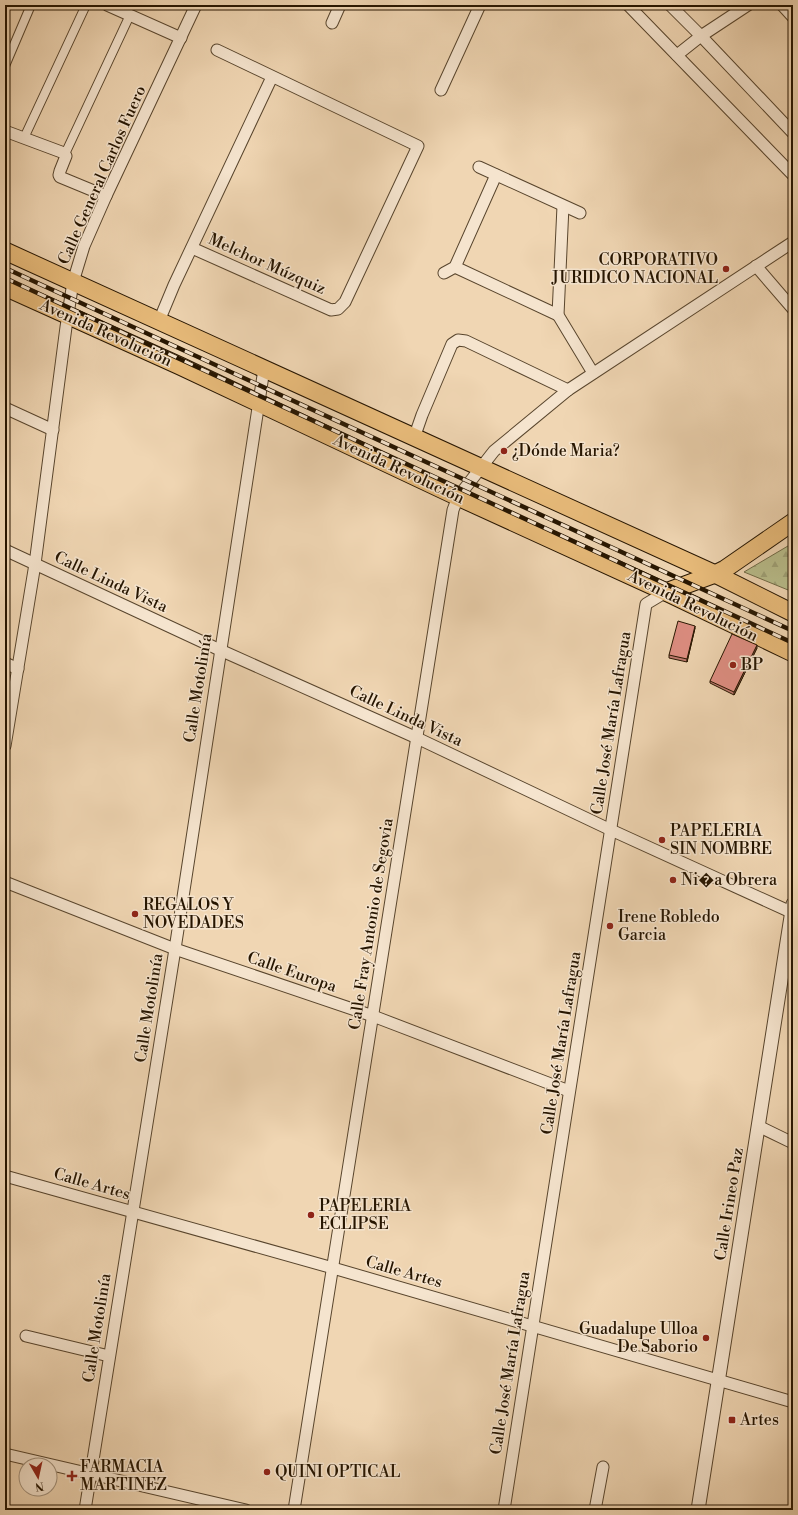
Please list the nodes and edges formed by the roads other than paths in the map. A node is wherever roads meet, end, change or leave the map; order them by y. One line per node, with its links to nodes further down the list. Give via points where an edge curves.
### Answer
1 (31, 5): 18 (street)
2 (86, 5): 23 (street)
3 (107, 5): 11 (street)
4 (196, 5): 15 (street, Calle General Carlos Fuero)
5 (340, 5): 13 (street)
6 (480, 5): 20 (street)
7 (628, 5): 17 (street)
8 (670, 5): 14 (street)
9 (748, 5): 14 (street)
10 (782, 5): 12 (street)
11 (130, 15): 15 (street); 24 (street)
12 (793, 17)
13 (332, 23)
14 (701, 36): 17 (street); 22 (street)
15 (181, 38): 28 (street, Calle General Carlos Fuero)
16 (217, 50): 19 (street)
17 (677, 55): 27 (street)
18 (5, 66)
19 (272, 77): 32 (street); 32 (street, Melchor Múzquiz, via 418,146 345,302 338,309 331,310)
20 (441, 90)
21 (5, 131): 23 (street)
22 (793, 133)
23 (24, 138): 24 (street)
24 (66, 154): 28 (street, via 60,177)
25 (479, 167): 26 (street)
26 (496, 175): 29 (street); 35 (street)
27 (793, 175)
28 (106, 196): 37 (street, Calle General Carlos Fuero, via 84,246)
29 (563, 206): 30 (street); 40 (street)
30 (580, 213)
31 (793, 242): 34 (street, Calle Fray Antonio de Segovia)
32 (192, 248): 42 (street, Melchor Múzquiz)
33 (5, 251): 37 (main road, Avenida Revolución)
34 (756, 266): 39 (street); 44 (street, Calle Fray Antonio de Segovia)
35 (455, 267): 36 (street); 40 (street)
36 (444, 273)
37 (73, 282): 41 (street, Calle General Carlos Fuero); 42 (main road, Avenida Revolución)
38 (5, 287): 41 (main road, Avenida Revolución)
39 (793, 309)
40 (558, 315): 44 (street)
41 (67, 316): 46 (main road, Avenida Revolución); 48 (street, Calle General Carlos Fuero)
42 (159, 321): 43 (main road, Avenida Revolución)
43 (264, 369): 46 (street, Calle Motolinía); 49 (main road, Avenida Revolución)
44 (593, 373): 45 (street, Calle Fray Antonio de Segovia)
45 (568, 390): 49 (street, via 466,341 458,340 452,344); 50 (street, Calle Fray Antonio de Segovia, via 494,451)
46 (258, 403): 51 (main road, Avenida Revolución); 58 (street, Calle Motolinía)
47 (5, 408): 48 (street)
48 (53, 430): 54 (street, Calle General Carlos Fuero)
49 (414, 438): 50 (main road, Avenida Revolución)
50 (481, 468): 51 (street, Calle Fray Antonio de Segovia); 55 (main road, Avenida Revolución)
51 (458, 497): 56 (main road, Avenida Revolución); 62 (street, Calle Fray Antonio de Segovia, via 453,510)
52 (793, 522): 55 (main road)
53 (5, 550): 54 (street, Calle Linda Vista)
54 (35, 564): 58 (street, Calle Linda Vista); 61 (street, Calle General Carlos Fuero)
55 (715, 574): 56 (main road); 57 (main road, Avenida Revolución)
56 (666, 592): 59 (main road, Avenida Revolución); 64 (street, Calle José María Lafragua, via 646,604)
57 (793, 613)
58 (220, 650): 62 (street, Calle Linda Vista); 67 (street, Calle Motolinía)
59 (793, 653)
60 (5, 663): 61 (street)
61 (18, 668): 63 (street, Calle General Carlos Fuero)
62 (417, 738): 64 (street, Calle Linda Vista); 68 (street, Calle Fray Antonio de Segovia)
63 (5, 746)
64 (611, 830): 66 (street, Calle Linda Vista); 69 (street, Calle José María Lafragua)
65 (5, 882): 67 (street, Calle Europa)
66 (793, 910): 70 (street, Calle Irineo Paz)
67 (175, 949): 68 (street, Calle Europa); 73 (street, Calle Motolinía)
68 (373, 1016): 69 (street, Calle Europa); 74 (street, Calle Fray Antonio de Segovia)
69 (569, 1090): 75 (street, Calle José María Lafragua)
70 (758, 1126): 71 (street); 78 (street, Calle Irineo Paz)
71 (793, 1143)
72 (5, 1176): 73 (street, Calle Artes)
73 (132, 1212): 74 (street, Calle Artes); 77 (street, Calle Motolinía)
74 (333, 1268): 75 (street, Calle Artes); 85 (street, Calle Fray Antonio de Segovia)
75 (532, 1326): 78 (street, Calle Artes); 86 (street, Calle José María Lafragua)
76 (26, 1336): 77 (street)
77 (109, 1356): 82 (street, Calle Motolinía)
78 (719, 1379): 79 (street, Calle Artes); 88 (street, Calle Irineo Paz)
79 (793, 1402)
80 (5, 1454): 82 (street)
81 (603, 1466): 87 (street)
82 (90, 1474): 83 (street, Calle Motolinía); 84 (street)
83 (85, 1510)
84 (246, 1510)
85 (294, 1510)
86 (504, 1510)
87 (595, 1510)
88 (698, 1510)

